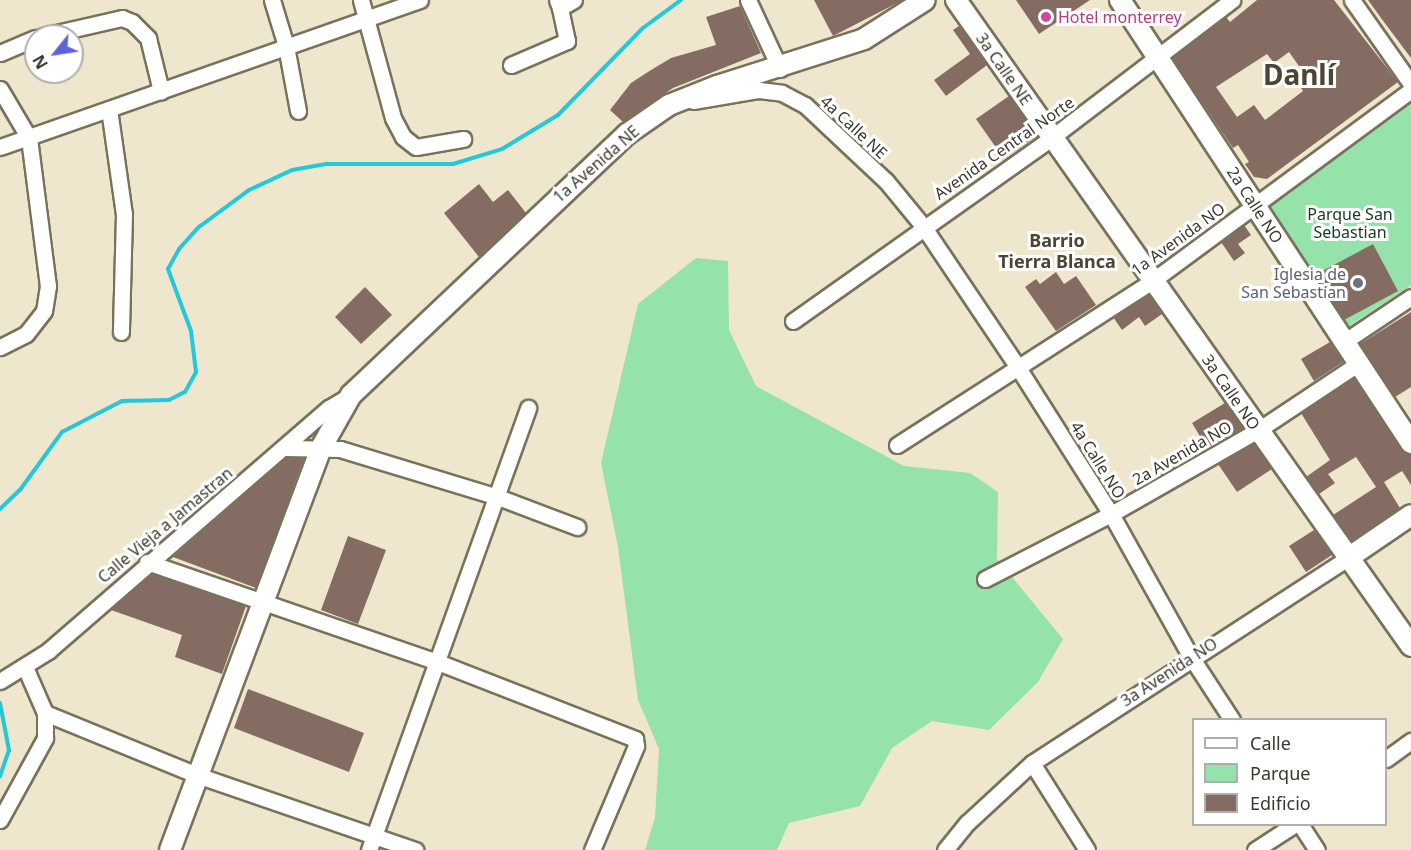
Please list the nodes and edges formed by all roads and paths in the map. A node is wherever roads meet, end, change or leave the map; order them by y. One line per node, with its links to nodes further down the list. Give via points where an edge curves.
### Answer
1 (272, 0): 15 (street)
2 (361, 0): 12 (street)
3 (420, 0): 12 (street)
4 (574, 0): 11 (street)
5 (748, 0): 19 (street)
6 (925, 0): 19 (main road, 1a Avenida NE, via 864,39)
7 (956, 0): 28 (main road, 3a Calle NE)
8 (1120, 0): 17 (main road, 2a Calle NO)
9 (1233, 0): 17 (street, Avenida Central Norte)
10 (1352, 0): 20 (street)
11 (558, 4): 18 (street, via 567,42)
12 (367, 19): 15 (street); 29 (street, via 393,118 403,137 416,147)
13 (84, 27): 23 (street, via 122,18 132,22 148,38)
14 (24, 43): 16 (street)
15 (286, 46): 23 (street); 26 (street)
16 (0, 53)
17 (1158, 57): 28 (street, Avenida Central Norte); 31 (main road, 2a Calle NO)
18 (511, 64)
19 (780, 69): 24 (main road, 1a Avenida NE, via 717,86)
20 (1411, 84)
21 (0, 89): 27 (street)
22 (1411, 90): 31 (street, 1a Avenida NO)
23 (161, 91): 25 (street)
24 (669, 105): 32 (street, 4a Calle NE, via 759,90 782,93 805,105 886,181); 41 (main road, 1a Avenida NE, via 627,134)
25 (109, 110): 27 (street); 36 (street, via 124,214)
26 (298, 111)
27 (29, 138): 30 (street); 38 (street, via 48,286 44,311 26,334)
28 (1051, 138): 32 (street, Avenida Central Norte); 33 (main road, 3a Calle NO)
29 (463, 139)
30 (0, 147)
31 (1256, 205): 33 (street, 1a Avenida NO); 37 (main road, 2a Calle NO)
32 (924, 226): 35 (street, Avenida Central Norte); 40 (street, 4a Calle NO)
33 (1152, 281): 40 (street, 1a Avenida NO); 43 (main road, 3a Calle NO)
34 (1411, 297): 37 (street)
35 (793, 321)
36 (121, 332)
37 (1345, 341): 39 (main road, 2a Calle NO)
38 (0, 347)
39 (1359, 363): 43 (street, 2a Avenida NO); 44 (main road, 2a Calle NO)
40 (1017, 366): 45 (street, 1a Avenida NO); 49 (street, 4a Calle NO)
41 (351, 395): 46 (street, Calle Vieja a Jamastran, via 329,408); 47 (main road, 1a Avenida NE)
42 (528, 408): 48 (street)
43 (1258, 430): 49 (street, 2a Avenida NO); 52 (main road, 3a Calle NO)
44 (1411, 443)
45 (897, 445)
46 (285, 448): 47 (street); 53 (street, Calle Vieja a Jamastran)
47 (321, 448): 48 (street, via 340,449); 55 (main road, 1a Avenida NE)
48 (495, 496): 51 (street); 58 (street)
49 (1111, 514): 54 (street, 2a Avenida NO); 57 (street, 4a Calle NO)
50 (1411, 514): 52 (main road, 3a Avenida NO)
51 (577, 527)
52 (1348, 558): 56 (main road, 3a Calle NO); 57 (street, 3a Avenida NO)
53 (147, 562): 55 (street); 59 (street, Calle Vieja a Jamastran)
54 (985, 579)
55 (261, 604): 58 (street); 66 (main road, 1a Avenida NE)
56 (1411, 646)
57 (1191, 657): 62 (street, 4a Calle NO); 65 (street, 3a Avenida NO)
58 (435, 661): 70 (street); 74 (street, via 634,739 636,746)
59 (25, 667): 60 (street, Calle Vieja a Jamastran); 61 (street)
60 (0, 681)
61 (45, 713): 66 (street); 67 (street, via 45,738)
62 (1231, 718)
63 (1411, 741): 64 (street)
64 (1387, 758)
65 (1032, 763): 75 (street, 3a Avenida NO, via 967,823); 76 (street)
66 (197, 775): 70 (street); 71 (main road, 1a Avenida NE)
67 (0, 820)
68 (1293, 826): 77 (street)
69 (1301, 826): 78 (street)
70 (374, 834): 72 (street); 73 (street)
71 (170, 850)
72 (369, 850)
73 (415, 850)
74 (592, 850)
75 (945, 850)
76 (1087, 850)
77 (1255, 850)
78 (1317, 850)

